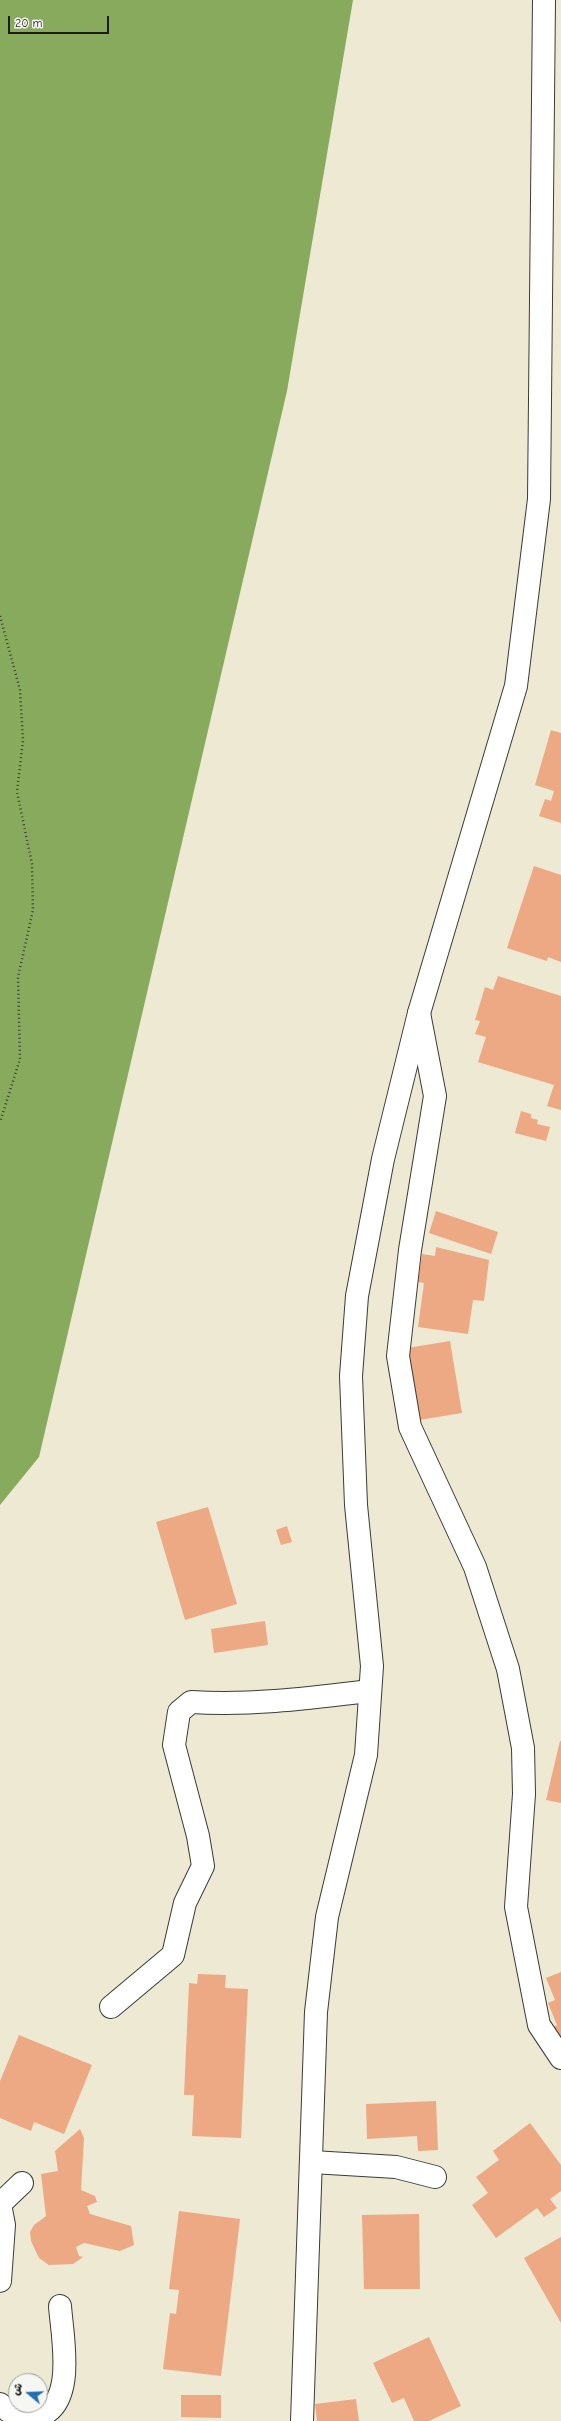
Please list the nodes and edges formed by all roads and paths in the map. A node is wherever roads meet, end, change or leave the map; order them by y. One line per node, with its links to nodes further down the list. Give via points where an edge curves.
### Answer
1 (544, 0): 3 (main road, via 539,499 516,686)
2 (0, 616): 4 (path, via 20,690 23,740 17,792 32,864 33,910 18,977 20,1059)
3 (419, 1013): 5 (main road, via 369,1225 356,1311 351,1376 355,1490 372,1666); 7 (main road, via 435,1096 410,1250 398,1356 410,1428 475,1567 508,1669 523,1748 524,1794 516,1907 539,2025)
4 (0, 1122)
5 (370, 1692): 6 (main road, via 282,1701 224,1704 192,1702 179,1712 174,1745 198,1836 203,1866 185,1903 174,1955); 8 (main road, via 366,1755 327,1917 316,2012)
6 (111, 2007)
7 (561, 2058)
8 (312, 2162): 9 (main road, via 396,2167); 15 (main road)
9 (435, 2177)
10 (22, 2183): 11 (main road)
11 (0, 2204): 12 (main road, via 4,2225)
12 (0, 2281)
13 (60, 2306): 14 (main road, via 65,2371 61,2392 52,2408 40,2416 30,2418 14,2416)
14 (0, 2404)
15 (302, 2421)

